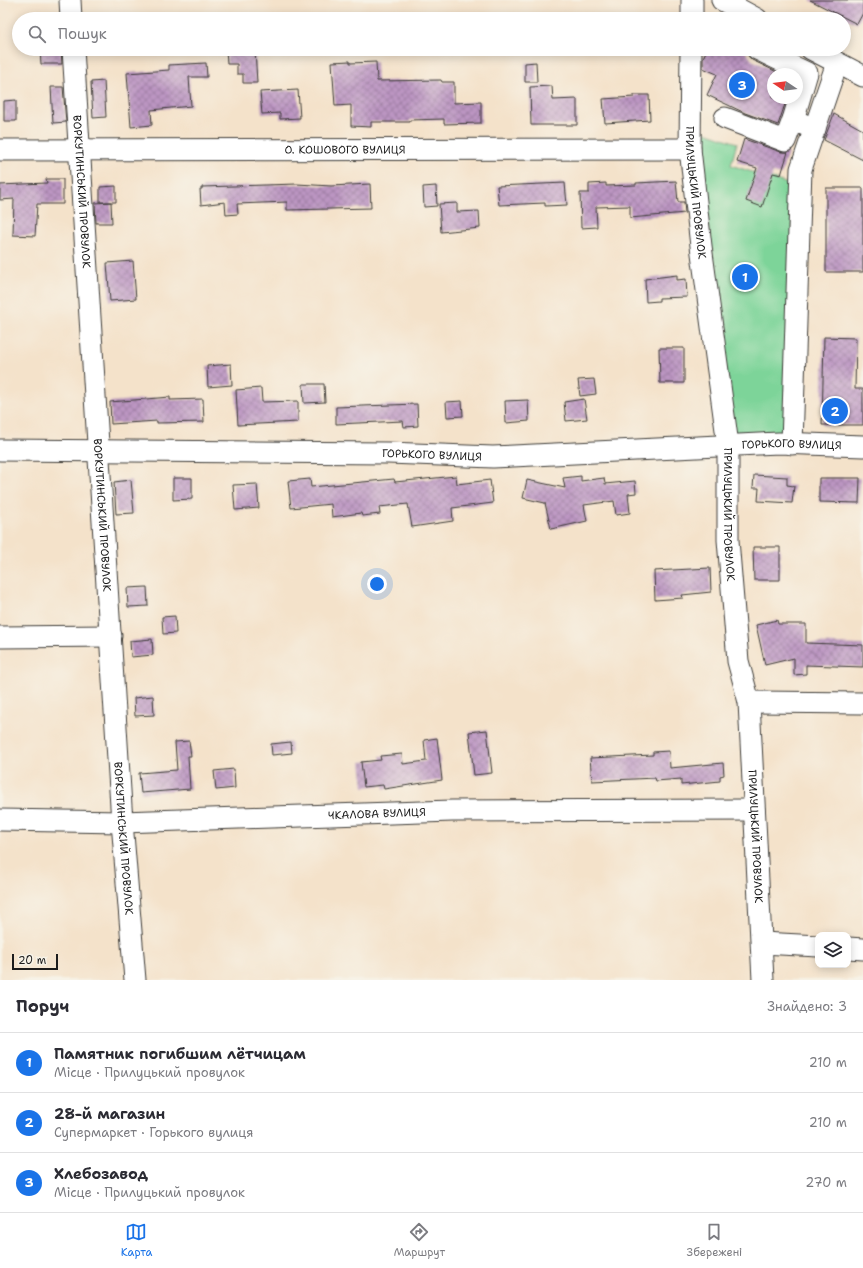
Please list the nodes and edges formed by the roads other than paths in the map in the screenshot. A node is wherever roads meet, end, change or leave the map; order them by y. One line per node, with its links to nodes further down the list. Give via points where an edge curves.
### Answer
1 (70, 0): 4 (street)
2 (692, 0): 5 (street)
3 (722, 0): 6 (street)
4 (71, 12)
5 (692, 12)
6 (744, 12)
7 (73, 56): 18 (street, ВОРКУТИНСЬКИЙ ПРОВУЛОК)
8 (691, 56): 16 (street, ПРИЛУЦЬКИЙ ПРОВУЛОК)
9 (771, 56): 14 (street, via 806,73)
10 (824, 56): 11 (street)
11 (837, 63): 12 (street); 15 (street)
12 (863, 76)
13 (725, 118): 14 (street, via 784,141)
14 (793, 120): 15 (street)
15 (815, 129): 19 (street, via 801,169)
16 (690, 149): 18 (street, О. КОШОВОГО ВУЛИЦЯ); 20 (street, ПРИЛУЦЬКИЙ ПРОВУЛОК)
17 (0, 150): 18 (street, О. КОШОВОГО ВУЛИЦЯ)
18 (78, 151): 23 (street, ВОРКУТИНСЬКИЙ ПРОВУЛОК)
19 (792, 444): 20 (street, ГОРЬКОГО ВУЛИЦЯ); 21 (street, ГОРЬКОГО ВУЛИЦЯ)
20 (728, 445): 23 (street, ГОРЬКОГО ВУЛИЦЯ, via 494,457 388,453); 26 (street, ПРИЛУЦЬКИЙ ПРОВУЛОК, via 728,540 738,661)
21 (863, 446)
22 (0, 450): 23 (street, ГОРЬКОГО ВУЛИЦЯ)
23 (100, 452): 24 (street, ВОРКУТИНСЬКИЙ ПРОВУЛОК)
24 (111, 636): 25 (street); 30 (street, ВОРКУТИНСЬКИЙ ПРОВУЛОК)
25 (0, 637)
26 (749, 702): 27 (street); 28 (street, ПРИЛУЦЬКИЙ ПРОВУЛОК)
27 (863, 703)
28 (754, 810): 30 (street, ЧКАЛОВА ВУЛИЦЯ, via 452,811); 31 (street, ПРИЛУЦЬКИЙ ПРОВУЛОК)
29 (0, 820): 30 (street, ЧКАЛОВА ВУЛИЦЯ)
30 (122, 822): 35 (street, ВОРКУТИНСЬКИЙ ПРОВУЛОК)
31 (762, 943): 32 (street); 36 (street, ПРИЛУЦЬКИЙ ПРОВУЛОК)
32 (815, 946)
33 (851, 948): 34 (street)
34 (863, 949)
35 (135, 980)
36 (763, 980)

